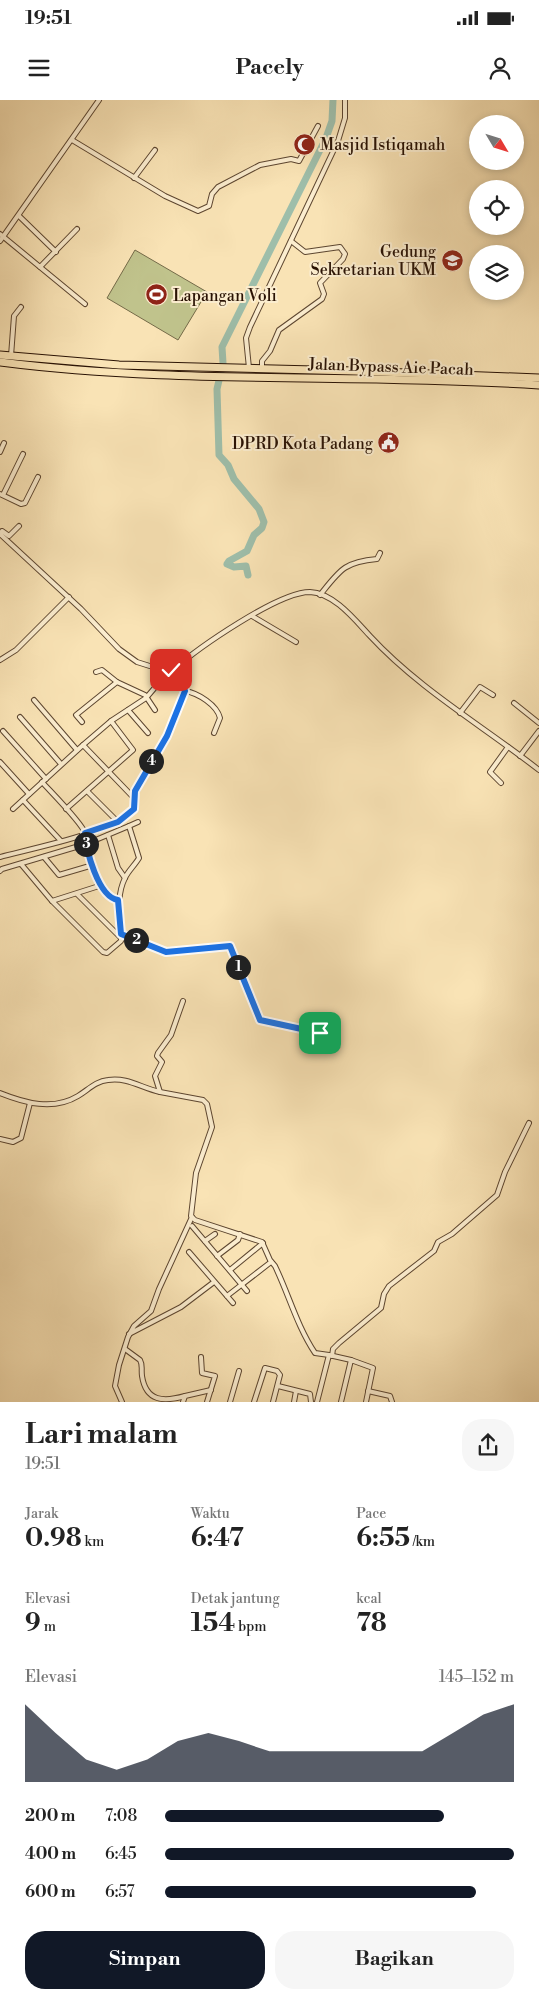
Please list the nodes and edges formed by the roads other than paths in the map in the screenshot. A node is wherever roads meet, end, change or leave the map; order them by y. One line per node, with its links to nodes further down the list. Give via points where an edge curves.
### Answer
1 (99, 100): 4 (street)
2 (345, 100): 11 (street, via 342,131)
3 (318, 126): 6 (street, via 299,161 291,159 260,165 221,185 204,210 192,209)
4 (72, 140): 6 (street); 7 (street)
5 (155, 150): 6 (street)
6 (134, 178)
7 (19, 216): 9 (street); 12 (street)
8 (77, 229): 12 (street)
9 (2, 235): 10 (street); 13 (street)
10 (0, 241)
11 (291, 241): 19 (street, via 306,252 340,246 344,256 320,283 324,294 322,300 277,332 270,351 262,360); 20 (street, via 246,338)
12 (56, 252): 13 (street)
13 (40, 267): 14 (street)
14 (85, 304)
15 (21, 308): 17 (street, via 14,316)
16 (0, 355): 17 (highway)
17 (11, 356): 20 (highway)
18 (0, 362): 20 (highway, via 204,376)
19 (262, 369): 20 (highway); 21 (highway)
20 (246, 371): 22 (highway, Jalan Bypass Aie Pacah)
21 (539, 378)
22 (539, 385)
23 (4, 443): 24 (street)
24 (0, 452)
25 (24, 454): 27 (street)
26 (38, 477): 27 (street, via 25,504)
27 (1, 495)
28 (19, 526): 29 (street, via 9,536 2,531)
29 (0, 534): 32 (street)
30 (380, 553): 31 (street, via 377,559 350,563)
31 (320, 595): 33 (street, via 312,592 288,598); 49 (street, via 336,603 399,665)
32 (69, 597): 36 (street, via 16,650); 38 (street, via 131,659)
33 (252, 616): 34 (street); 37 (street)
34 (296, 642)
35 (177, 656): 37 (street)
36 (0, 660)
37 (183, 661): 38 (street)
38 (171, 670): 41 (street); 43 (street)
39 (96, 672): 40 (street, via 102,670)
40 (117, 682): 43 (street); 50 (street)
41 (185, 691): 58 (street, via 202,698 218,712 220,718); 71 (street, via 173,724)
42 (493, 695): 49 (street, via 480,686)
43 (146, 698): 47 (street); 48 (street)
44 (34, 700): 61 (street)
45 (514, 703): 54 (street)
46 (72, 710): 50 (street)
47 (128, 710): 53 (street); 57 (street)
48 (155, 710)
49 (460, 713): 60 (street)
50 (76, 715): 52 (street)
51 (20, 717): 64 (street)
52 (82, 722)
53 (110, 722): 59 (street); 66 (street, via 133,750)
54 (539, 724)
55 (2, 730): 67 (street)
56 (539, 731): 62 (street)
57 (148, 732)
58 (214, 733)
59 (83, 745): 61 (street); 66 (street)
60 (508, 747): 62 (street); 68 (street, via 490,772)
61 (77, 750): 64 (street)
62 (520, 756): 65 (street)
63 (0, 762): 70 (street)
64 (61, 764): 67 (street)
65 (539, 770)
66 (108, 771): 69 (street); 71 (street)
67 (44, 781): 70 (street); 74 (street)
68 (501, 783)
69 (87, 791): 74 (street); 75 (street)
70 (29, 794): 72 (street)
71 (134, 798): 75 (street, via 134,809)
72 (23, 800): 73 (street); 80 (street)
73 (13, 809)
74 (66, 810): 79 (street)
75 (118, 822): 79 (street)
76 (138, 822): 77 (street)
77 (129, 826): 78 (street); 86 (street, via 139,858)
78 (108, 835): 79 (street); 86 (street, via 118,868)
79 (86, 839): 80 (street); 82 (street); 84 (street)
80 (60, 841): 81 (street)
81 (0, 857)
82 (44, 857): 83 (street); 84 (street, via 59,875)
83 (22, 864): 85 (street); 90 (street)
84 (93, 865): 87 (street)
85 (0, 871)
86 (125, 878): 89 (street)
87 (99, 886): 88 (street); 89 (street, via 113,900)
88 (77, 894): 90 (street); 91 (street)
89 (118, 900): 91 (street)
90 (52, 901): 91 (street, via 103,952 110,951 121,941)
91 (121, 936): 93 (street, via 166,952 230,946 260,1020)
92 (183, 1001): 94 (street, via 171,1035 157,1056 162,1062 155,1076)
93 (320, 1033)
94 (160, 1092): 96 (street, via 147,1090 132,1081 110,1079 100,1081 65,1103 52,1106); 99 (street, via 203,1100 211,1117 212,1126 195,1180 190,1210)
95 (0, 1093): 96 (street)
96 (30, 1103): 98 (street, via 21,1138 13,1142)
97 (529, 1123): 116 (street, via 497,1195 390,1286 384,1294 381,1308 336,1346)
98 (0, 1139)
99 (192, 1218): 102 (street); 114 (street, via 151,1311)
100 (192, 1226): 103 (street)
101 (215, 1234): 103 (street)
102 (240, 1234): 104 (street); 106 (street, via 238,1240)
103 (205, 1241): 106 (street)
104 (263, 1243): 107 (street); 108 (street)
105 (189, 1252): 109 (street)
106 (217, 1256): 108 (street)
107 (271, 1262): 110 (street); 116 (street, via 276,1266 314,1351)
108 (230, 1270): 110 (street)
109 (214, 1282): 112 (street); 114 (street, via 181,1307)
110 (242, 1285): 111 (street); 112 (street)
111 (247, 1291)
112 (227, 1296): 113 (street)
113 (233, 1303)
114 (129, 1334): 115 (street)
115 (125, 1349): 124 (street, via 140,1360 142,1377 155,1398 165,1401); 125 (street, via 115,1386)
116 (330, 1356): 118 (street); 133 (street)
117 (201, 1357): 121 (street, via 202,1374 215,1376)
118 (351, 1360): 123 (street, via 373,1368); 134 (street)
119 (239, 1372): 128 (street)
120 (278, 1386): 122 (street); 129 (street, via 278,1372 264,1369); 130 (street)
121 (211, 1390): 124 (street); 127 (street)
122 (296, 1390): 131 (street); 132 (street, via 311,1394)
123 (368, 1391): 135 (street); 136 (street, via 390,1396)
124 (184, 1396): 126 (street)
125 (122, 1402)
126 (183, 1402)
127 (207, 1402)
128 (230, 1402)
129 (254, 1402)
130 (274, 1402)
131 (294, 1402)
132 (311, 1402)
133 (317, 1402)
134 (341, 1402)
135 (366, 1402)
136 (392, 1402)

